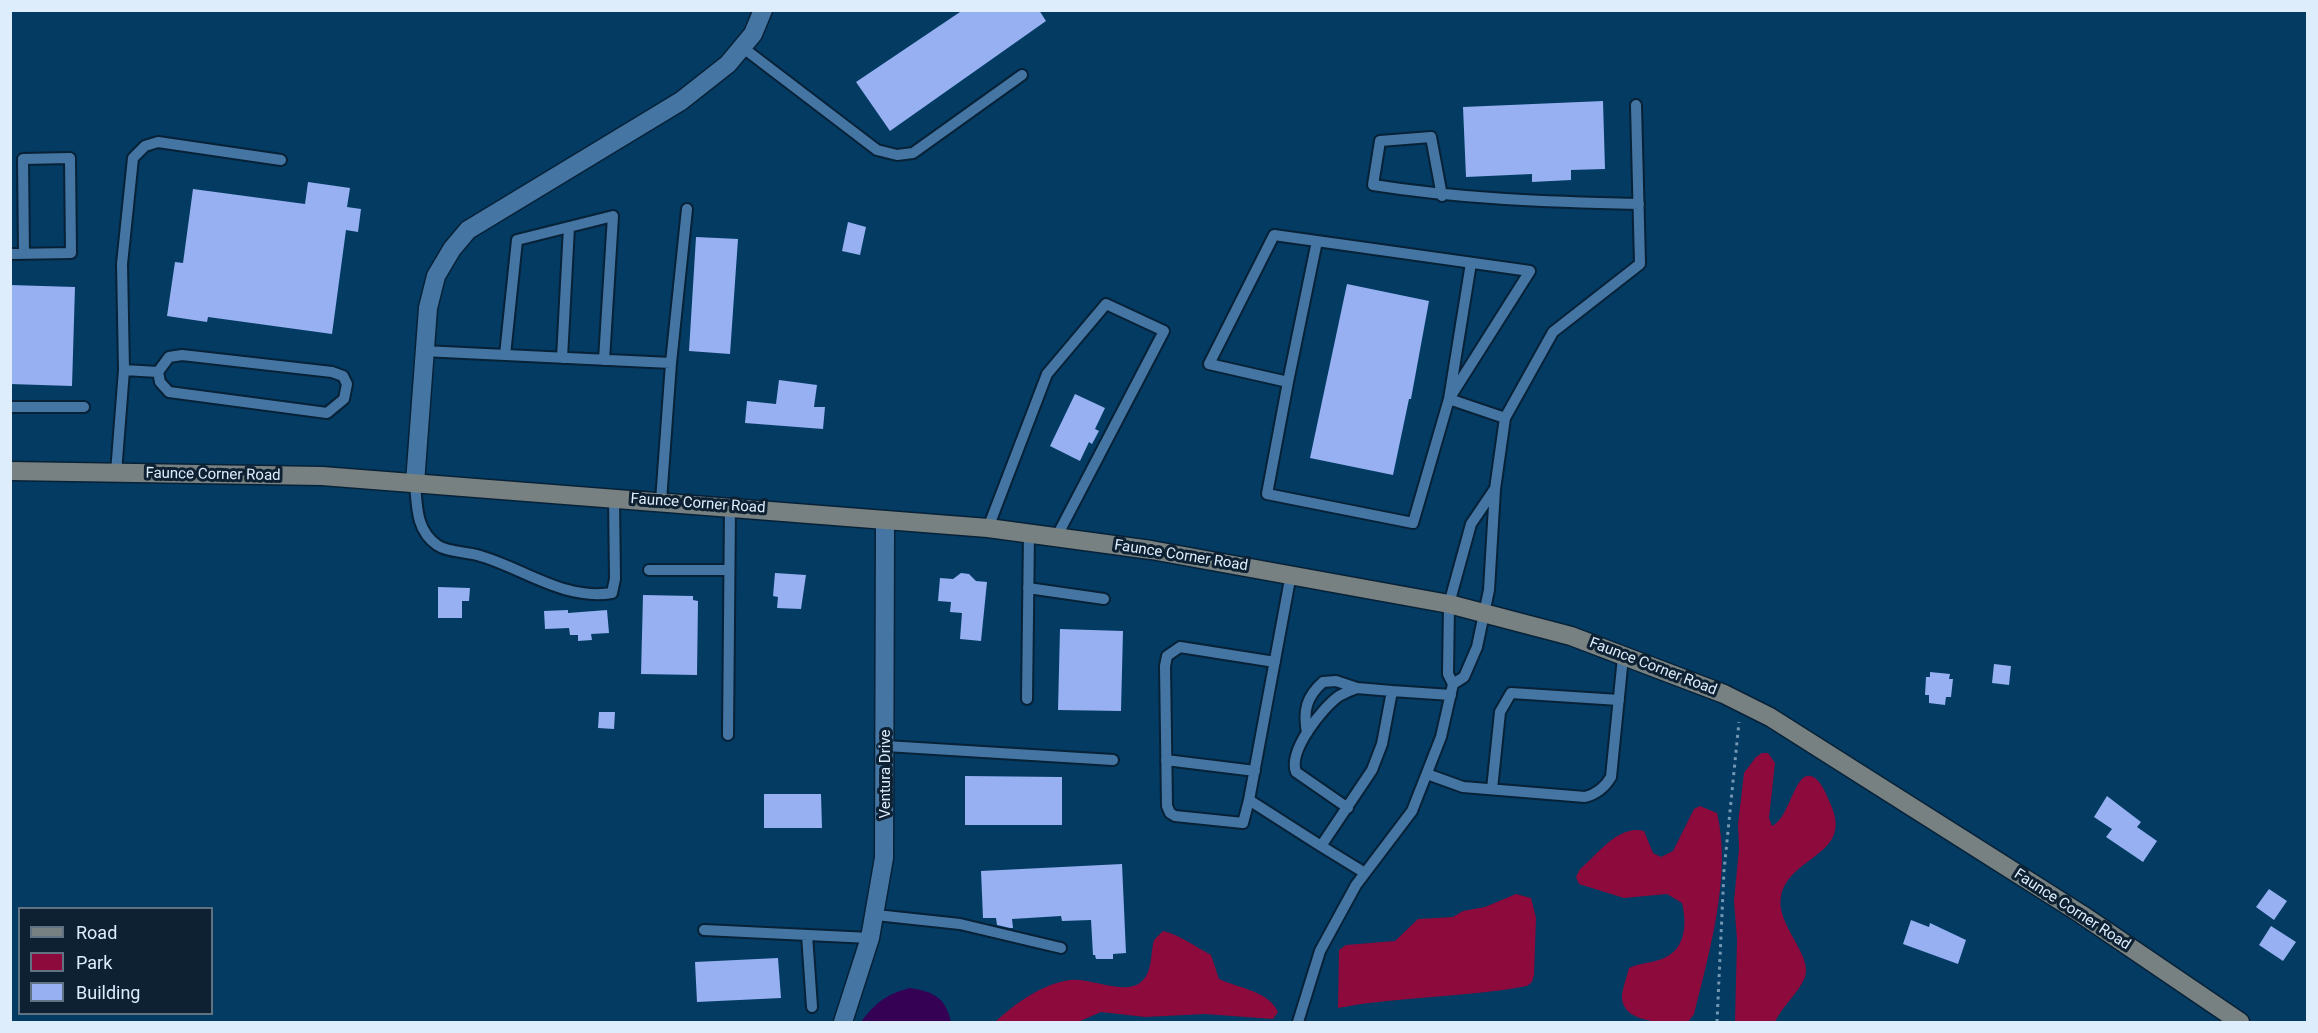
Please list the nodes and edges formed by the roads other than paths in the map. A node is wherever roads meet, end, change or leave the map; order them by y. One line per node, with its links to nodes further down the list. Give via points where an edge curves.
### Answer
1 (762, 10): 2 (street, via 753,34)
2 (742, 47): 3 (lane, via 877,150 897,155 913,153); 14 (street, via 728,64 681,101 468,230 436,276)
3 (1022, 75)
4 (1636, 105): 7 (lane)
5 (281, 160): 19 (lane, via 158,142 145,146 133,158 122,264)
6 (1442, 196): 6 (lane, via 1373,185 1380,141 1431,137); 7 (lane)
7 (1639, 204): 25 (lane, via 1640,264 1553,332)
8 (687, 209): 18 (lane)
9 (569, 227): 15 (lane, via 517,240); 16 (lane); 17 (lane, via 613,216)
10 (1317, 241): 13 (lane); 21 (lane); 21 (lane, via 1274,235 1209,364)
11 (10, 254): 12 (lane)
12 (24, 254): 12 (lane, via 71,253 70,158 22,159)
13 (1471, 263): 22 (lane); 22 (lane, via 1530,271)
14 (423, 351): 15 (lane); 28 (street)
15 (505, 355): 16 (lane)
16 (562, 358): 17 (lane)
17 (604, 360): 18 (lane)
18 (670, 363): 31 (lane)
19 (124, 370): 20 (lane); 27 (lane)
20 (158, 372): 20 (lane, via 160,382 169,392 314,413 327,413 335,408 344,399 347,384 343,376 332,372 182,355 169,357)
21 (1288, 382): 22 (lane, via 1267,494 1413,523)
22 (1449, 399): 25 (lane)
23 (10, 407): 24 (lane)
24 (84, 407)
25 (1505, 418): 29 (lane)
26 (10, 471): 27 (main road, Faunce Corner Road)
27 (116, 473): 28 (main road, Faunce Corner Road, via 322,476)
28 (415, 483): 30 (main road, Faunce Corner Road); 30 (lane, via 418,523 438,546 478,555 568,591 596,596 612,593 615,579)
29 (1495, 489): 42 (lane, via 1471,524); 43 (lane)
30 (614, 498): 31 (main road, Faunce Corner Road)
31 (661, 501): 32 (main road, Faunce Corner Road)
32 (730, 506): 33 (main road, Faunce Corner Road); 38 (lane)
33 (885, 520): 34 (main road, Faunce Corner Road); 53 (street, Ventura Drive)
34 (988, 528): 35 (main road, Faunce Corner Road); 36 (lane, via 1047,374 1106,304 1164,331)
35 (1029, 533): 36 (main road, Faunce Corner Road); 40 (lane)
36 (1057, 536): 39 (main road, Faunce Corner Road)
37 (649, 570): 38 (lane)
38 (729, 570): 52 (lane)
39 (1291, 574): 42 (main road, Faunce Corner Road); 45 (lane)
40 (1028, 588): 41 (lane); 49 (lane)
41 (1104, 599)
42 (1449, 604): 43 (main road, Faunce Corner Road); 47 (lane, via 1448,674)
43 (1484, 613): 44 (main road, Faunce Corner Road, via 1571,636); 47 (lane, via 1477,647 1464,677)
44 (1623, 657): 50 (lane); 71 (main road, Faunce Corner Road, via 1770,717 2080,914)
45 (1275, 662): 55 (lane, via 1173,649 1165,666); 56 (lane)
46 (1357, 688): 48 (lane); 51 (lane, via 1338,697); 51 (lane, via 1336,681 1323,682 1313,690 1306,706)
47 (1452, 689): 48 (lane); 57 (lane, via 1442,737)
48 (1392, 691): 60 (lane, via 1382,744 1372,770)
49 (1028, 699)
50 (1619, 700): 58 (lane, via 1611,777 1606,786 1585,797); 58 (lane, via 1511,693 1500,712)
51 (1307, 733): 60 (lane, via 1294,759 1296,772)
52 (728, 735)
53 (886, 746): 54 (lane); 63 (street, Ventura Drive, via 884,858)
54 (1113, 760)
55 (1166, 760): 56 (lane); 59 (lane, via 1167,806 1175,816 1243,824)
56 (1254, 771): 59 (lane)
57 (1427, 774): 58 (lane, via 1463,787); 62 (lane, via 1412,811)
58 (1492, 789)
59 (1249, 800): 61 (lane)
60 (1348, 808): 61 (lane)
61 (1321, 846): 62 (lane)
62 (1365, 873): 70 (lane, via 1320,951)
63 (876, 915): 66 (street, Ventura Drive); 67 (lane, via 960,924)
64 (704, 930): 65 (lane)
65 (807, 935): 66 (lane); 68 (lane)
66 (870, 938): 69 (street, Ventura Drive)
67 (1061, 948)
68 (812, 1007)
69 (843, 1023)
70 (1298, 1023)
71 (2240, 1023)

